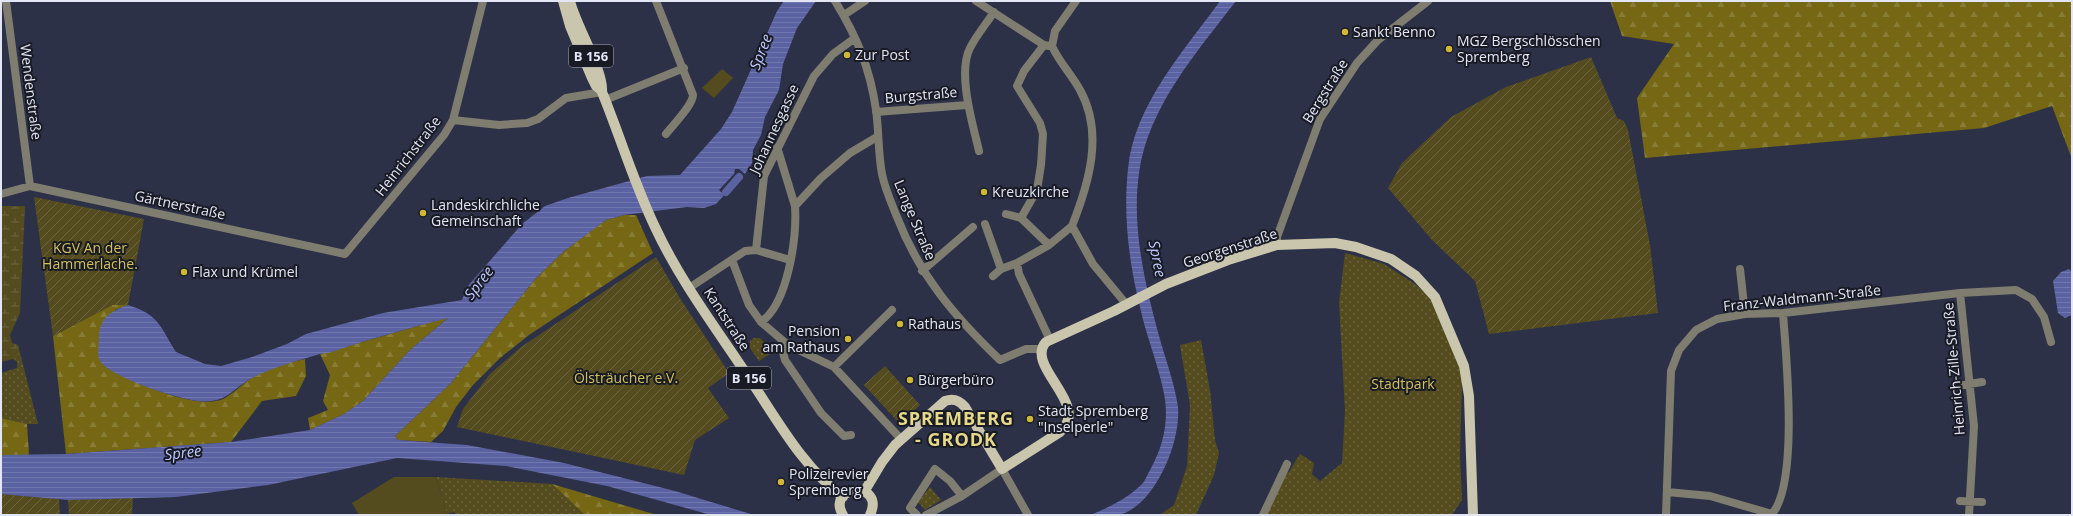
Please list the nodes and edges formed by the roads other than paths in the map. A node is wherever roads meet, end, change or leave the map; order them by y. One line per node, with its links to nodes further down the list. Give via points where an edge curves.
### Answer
1 (6, 1): 24 (street, Wendenstraße)
2 (483, 1): 19 (street, Heinrichstraße)
3 (563, 1): 16 (main road, B 156, via 570,26 594,83)
4 (570, 1): 16 (main road, B 156, via 602,83)
5 (656, 1): 15 (street)
6 (835, 1): 12 (street, Lange Straße)
7 (865, 1): 12 (street)
8 (976, 1): 11 (street)
9 (1076, 1): 14 (street)
10 (1428, 1): 33 (street, Bergstraße, via 1378,40 1357,63 1320,119 1277,237)
11 (994, 12): 14 (street); 17 (street, via 969,48 966,60)
12 (844, 15): 13 (street, Lange Straße)
13 (855, 38): 18 (street, Lange Straße, via 866,60); 22 (street, Johannesgasse, via 833,54 814,76)
14 (1048, 46): 28 (street, via 1024,71 1017,86 1040,123 1043,134 1037,190); 30 (street, via 1081,91 1093,130 1089,173)
15 (684, 68): 16 (street); 20 (street, via 693,99)
16 (603, 94): 19 (street, via 566,98 538,119 527,123 499,125); 43 (main road, Kantstraße / B 156, via 654,226)
17 (967, 105): 18 (street, Burgstraße); 23 (street)
18 (876, 112): 21 (street, Lange Straße)
19 (452, 120): 34 (street, Heinrichstraße, via 444,135)
20 (666, 134)
21 (877, 137): 26 (street, via 850,153 821,178); 41 (street, Lange Straße, via 886,191)
22 (777, 147): 26 (street); 35 (street, Johannesgasse, via 764,176)
23 (979, 151)
24 (30, 186): 25 (street, Gärtnerstraße); 34 (street, Gärtnerstraße, via 345,254)
25 (1, 194)
26 (795, 206): 37 (street, via 796,220)
27 (1006, 214): 28 (street)
28 (1021, 218): 32 (street)
29 (985, 224): 39 (street)
30 (1072, 226): 32 (street); 45 (street, via 1093,264)
31 (973, 227): 41 (street)
32 (1049, 245): 38 (street)
33 (1278, 245): 45 (main road, Georgenstraße, via 1228,260 1166,284); 75 (main road, Georgenstraße, via 1335,243 1356,247 1391,260 1416,276 1435,297 1464,366 1469,396)
34 (352, 247)
35 (756, 250): 36 (street, via 745,251); 37 (street)
36 (732, 260): 43 (street); 49 (street, via 749,305)
37 (790, 260): 49 (street, via 782,298 770,317)
38 (1017, 263): 39 (street); 51 (street)
39 (1001, 269): 42 (street)
40 (1740, 269): 48 (street)
41 (922, 271): 51 (street, Lange Straße, via 953,313 1000,360)
42 (993, 276)
43 (689, 288): 64 (main road, Kantstraße / B 156, via 811,467 823,481)
44 (1960, 293): 47 (street, Franz-Waldmann-Straße); 50 (street, Franz-Waldmann-Straße, via 2016,290 2032,300 2044,317); 55 (street, Heinrich-Zille-Straße)
45 (1130, 303): 51 (main road, Georgenstraße)
46 (892, 310): 53 (street)
47 (1783, 313): 48 (street, Franz-Waldmann-Straße); 68 (street, via 1788,398 1788,456 1778,506)
48 (1745, 314): 62 (street, Franz-Waldmann-Straße, via 1717,319 1696,330 1679,350 1671,371)
49 (761, 322): 52 (street)
50 (2051, 342)
51 (1046, 344): 60 (main road, via 1042,359 1067,405 1069,415 1066,425 1060,432)
52 (788, 345): 53 (street); 57 (street, via 783,352 785,360 821,413 844,436)
53 (834, 367): 58 (street)
54 (1982, 382): 55 (street)
55 (1970, 383): 56 (street); 66 (street, Heinrich-Zille-Straße, via 1974,426)
56 (1957, 386)
57 (851, 435)
58 (902, 439): 60 (main road, via 945,401 956,400 965,406); 61 (main road, via 882,462)
59 (1287, 464): 74 (street)
60 (1002, 469): 63 (street); 73 (street)
61 (864, 492): 64 (main road, via 855,490); 70 (main road, via 872,499)
62 (1667, 492): 68 (street, via 1710,496); 76 (street, Franz-Waldmann-Straße)
63 (962, 496): 71 (street, via 950,481 935,469 910,508); 72 (street)
64 (843, 497): 69 (main road, via 840,507)
65 (1960, 501): 66 (street)
66 (1970, 502): 67 (street); 77 (street, Heinrich-Zille-Straße)
67 (1982, 502)
68 (1774, 514)
69 (843, 515)
70 (870, 515)
71 (917, 515)
72 (926, 515)
73 (1028, 515)
74 (1263, 515)
75 (1473, 515)
76 (1666, 515)
77 (1969, 515)

